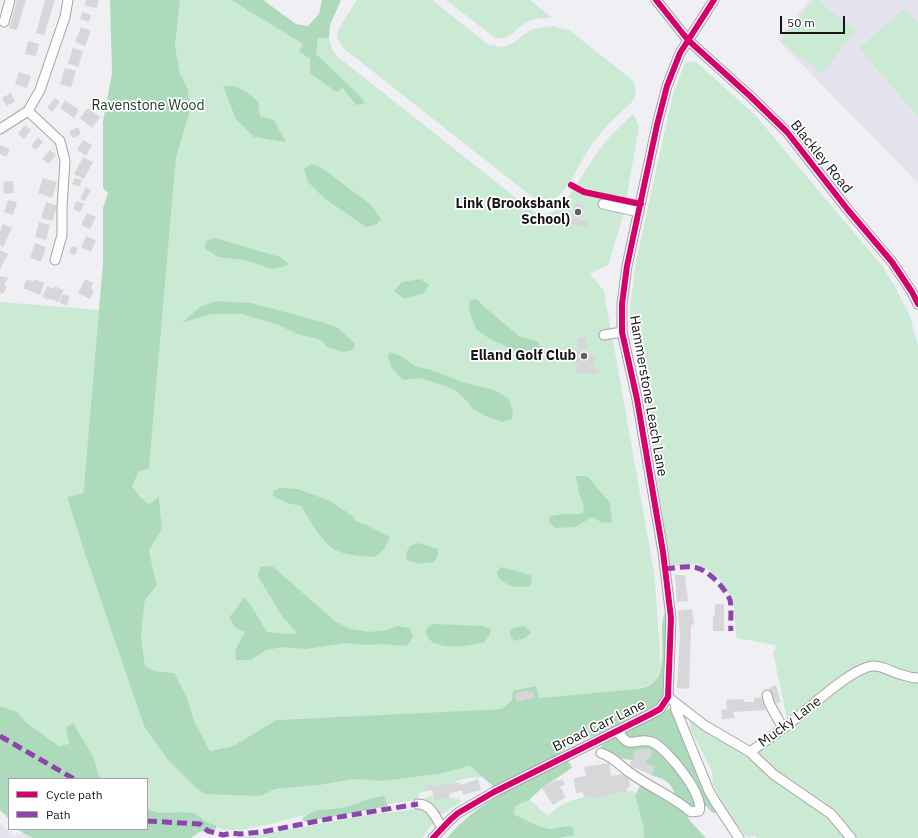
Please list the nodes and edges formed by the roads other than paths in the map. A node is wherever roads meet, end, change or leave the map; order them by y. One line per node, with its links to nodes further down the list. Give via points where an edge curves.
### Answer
1 (10, 0): 5 (street)
2 (68, 0): 7 (street, via 65,17 40,90)
3 (656, 0): 6 (street, Blackley Road)
4 (714, 0): 6 (street, Hammerstone Leach Lane)
5 (4, 22)
6 (688, 40): 10 (street, Hammerstone Leach Lane, via 676,61 667,86); 12 (street, Blackley Road, via 787,132 892,262)
7 (28, 110): 8 (street); 11 (street, via 60,141 65,160 62,235)
8 (0, 129)
9 (603, 204): 10 (street)
10 (639, 212): 13 (street, Hammerstone Leach Lane, via 622,294)
11 (55, 260)
12 (918, 304)
13 (622, 332): 14 (street); 17 (street, Hammerstone Leach Lane, via 637,399 671,618)
14 (604, 334)
15 (918, 678): 18 (street, Mucky Lane, via 874,666 864,668)
16 (767, 694): 18 (street, via 769,703)
17 (671, 700): 19 (street, Broad Carr Lane, via 660,709); 20 (street, Mucky Lane, via 704,725); 25 (street, via 709,791)
18 (783, 728): 20 (street, Mucky Lane)
19 (618, 731): 21 (street, via 624,740 630,742 652,742 672,758 699,799 699,811 691,812 632,774 614,759); 23 (street, Broad Carr Lane, via 494,792 458,813)
20 (750, 752): 26 (street, via 773,774 832,814)
21 (601, 753)
22 (418, 804): 23 (street, via 427,806)
23 (442, 828): 24 (street, Broad Carr Lane)
24 (435, 837)
25 (739, 838)
26 (851, 838)

